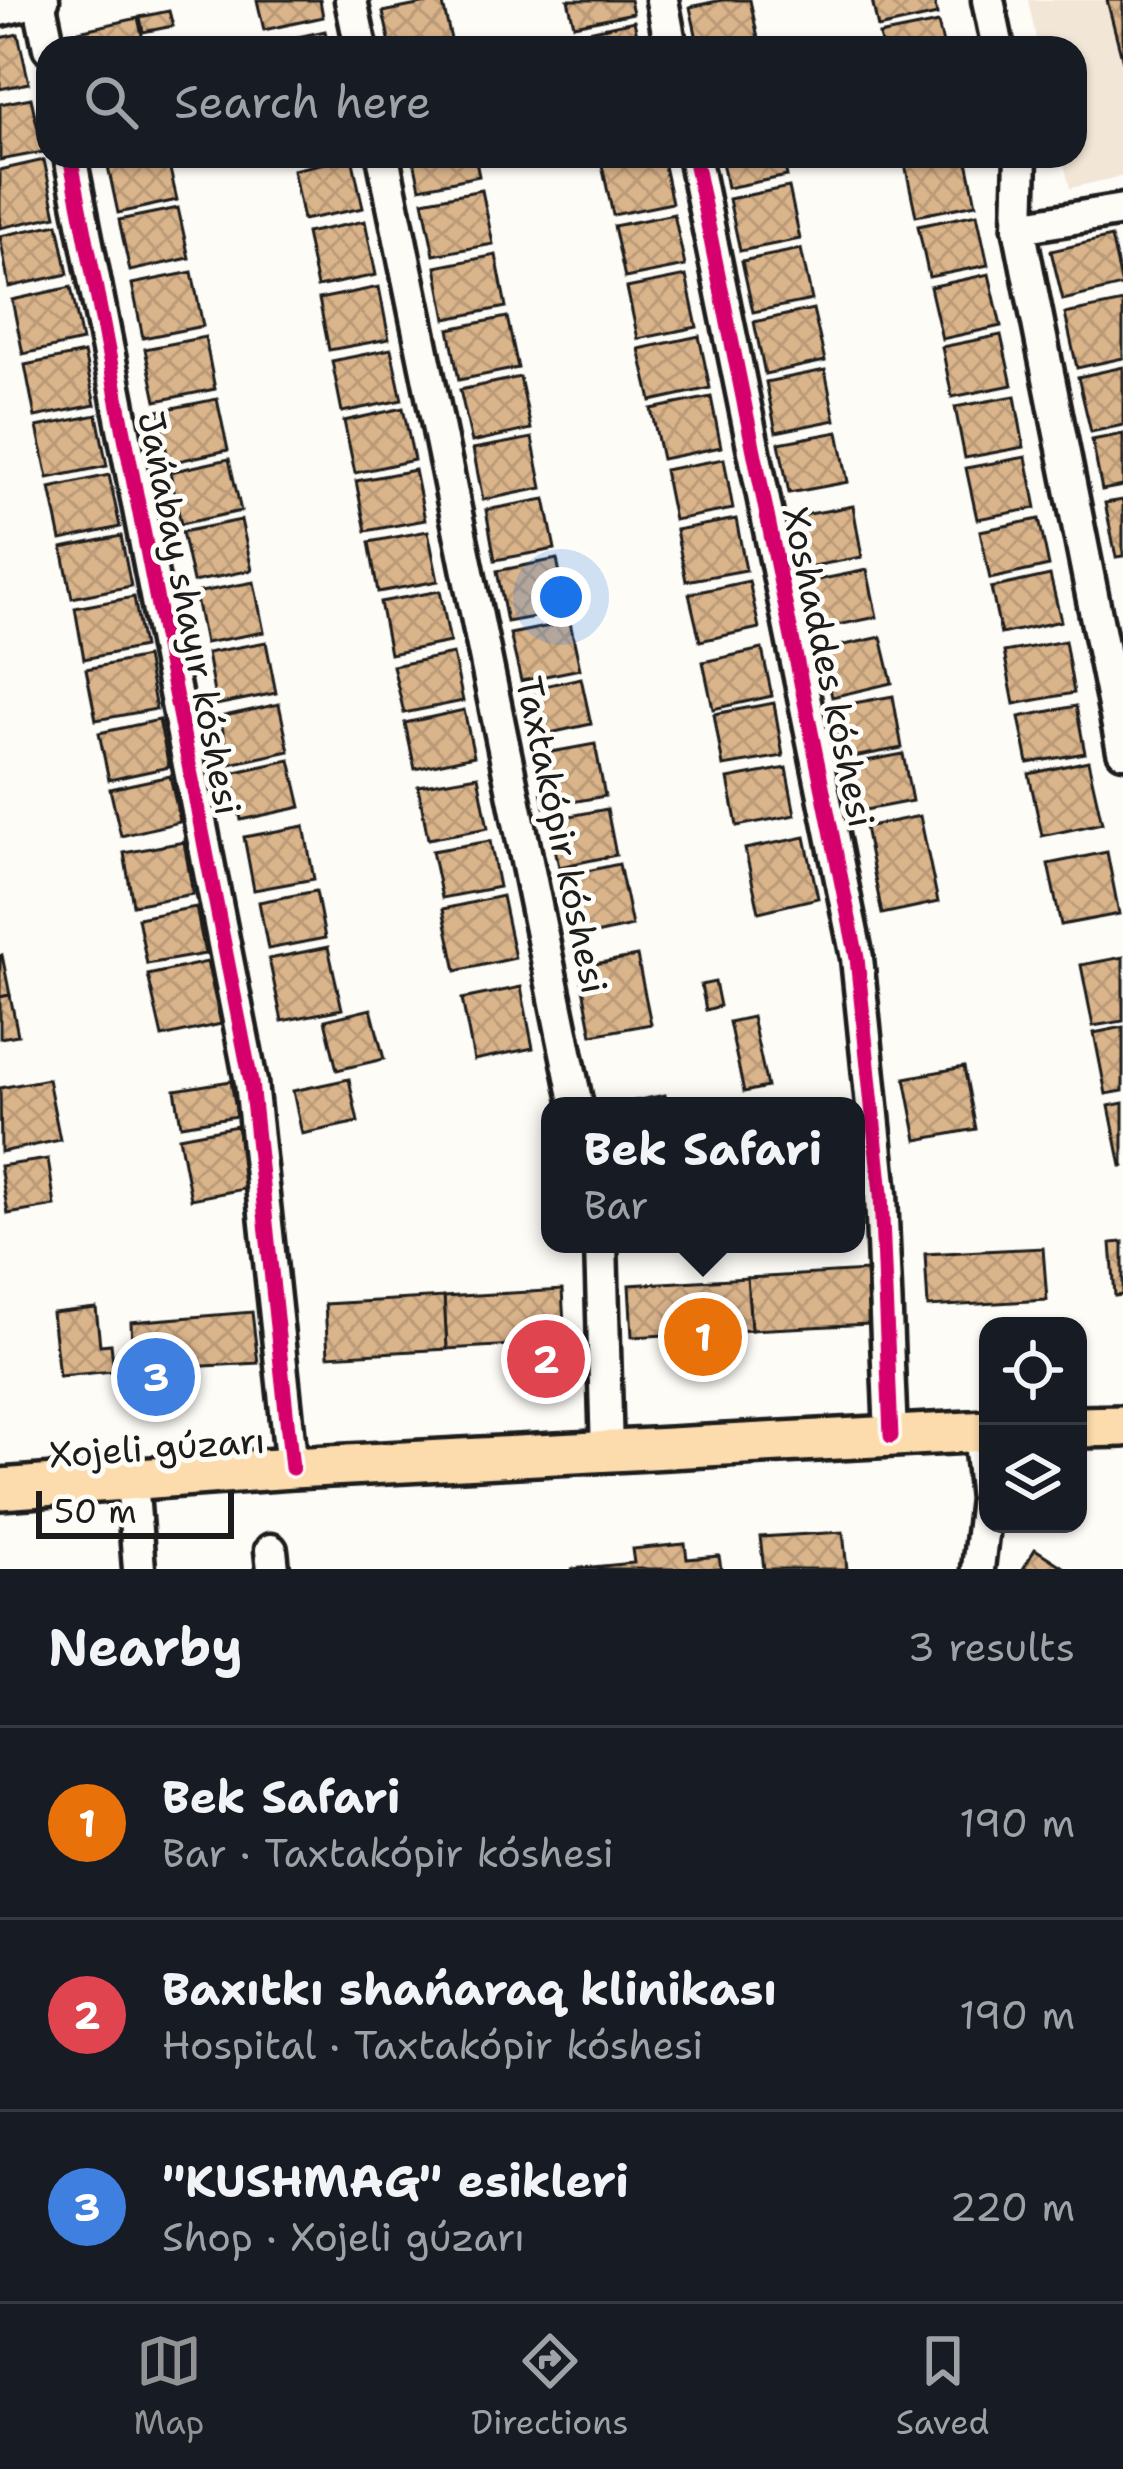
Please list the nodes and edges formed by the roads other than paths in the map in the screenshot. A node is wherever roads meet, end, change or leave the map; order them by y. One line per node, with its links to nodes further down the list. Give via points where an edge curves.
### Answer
1 (40, 0): 5 (street); 6 (street)
2 (352, 0): 7 (street)
3 (662, 0): 8 (street)
4 (988, 0): 9 (street)
5 (0, 10)
6 (47, 36)
7 (359, 36)
8 (669, 36)
9 (996, 36)
10 (72, 168): 24 (street, Jańabay shayır kóshesi, via 251,1082)
11 (385, 168): 17 (street, Taxtakópir kóshesi)
12 (696, 168): 22 (street, Xoshaddes kóshesi, via 857,958 881,1194)
13 (1021, 168): 15 (street)
14 (1123, 210): 15 (street)
15 (1019, 227): 16 (street)
16 (1123, 751)
17 (575, 1097)
18 (601, 1253): 23 (street)
19 (1123, 1426): 20 (main road)
20 (1087, 1427)
21 (979, 1432): 22 (main road, Xojeli gúzarı)
22 (891, 1436): 23 (main road, Xojeli gúzarı)
23 (607, 1452): 24 (main road, Xojeli gúzarı)
24 (292, 1468): 25 (main road, Xojeli gúzarı)
25 (132, 1480): 26 (main road, Xojeli gúzarı); 28 (street)
26 (0, 1489)
27 (982, 1533): 29 (street)
28 (139, 1569)
29 (978, 1569)

